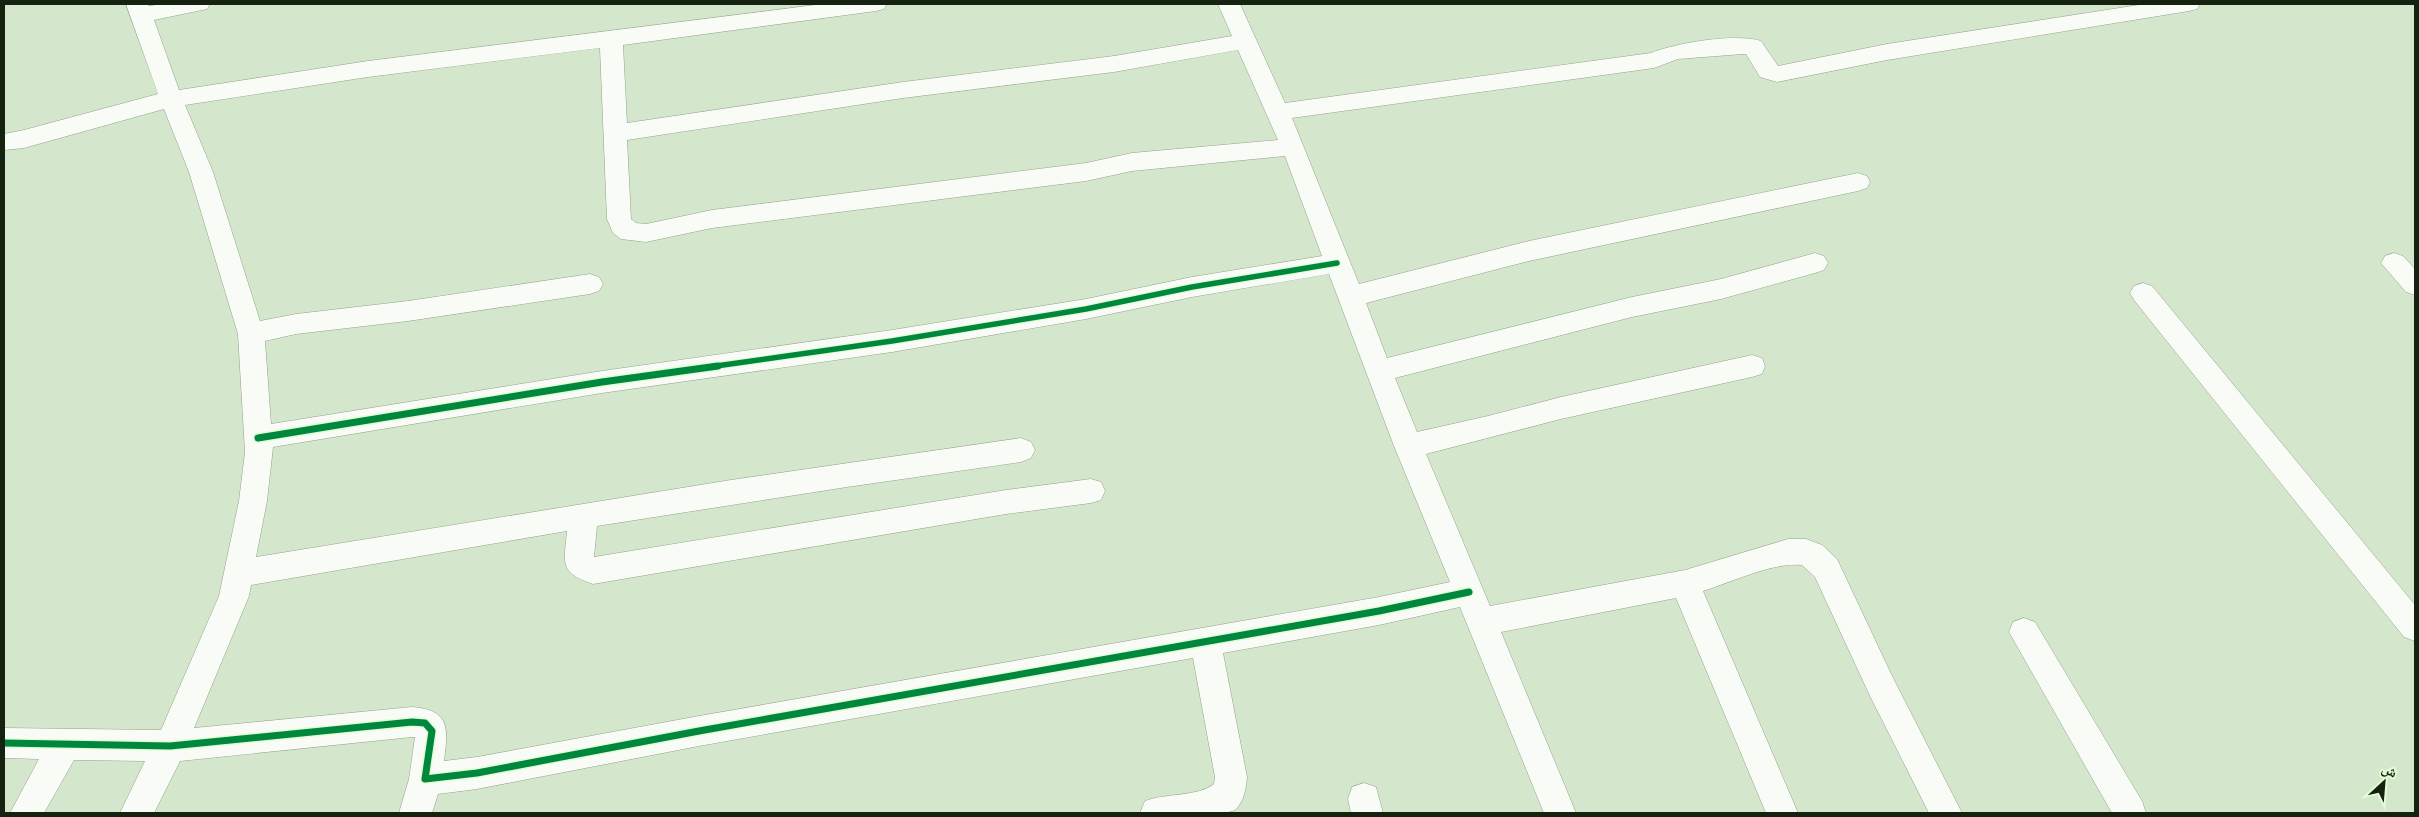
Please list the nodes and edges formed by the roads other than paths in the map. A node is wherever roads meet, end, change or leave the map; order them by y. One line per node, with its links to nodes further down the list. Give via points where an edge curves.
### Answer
1 (199, 4): 5 (street)
2 (876, 4): 6 (street)
3 (1229, 4): 7 (street)
4 (2189, 4): 9 (street, via 1896,50 1778,74 1768,71 1753,46 1743,46 1675,52 1654,60)
5 (139, 10): 8 (street)
6 (611, 40): 8 (street, via 368,69); 10 (street)
7 (1246, 41): 9 (street); 10 (street, via 1114,64 903,90)
8 (171, 99): 11 (street); 21 (street, via 201,172)
9 (1278, 112): 12 (street)
10 (615, 133): 12 (street, via 619,219 630,232 646,233 712,219 1086,172 1132,162)
11 (4, 142)
12 (1294, 146): 14 (street)
13 (1858, 182): 20 (street, via 1529,251)
14 (1337, 262): 20 (street); 24 (street, via 892,341 602,382)
15 (1815, 263): 23 (street, via 1721,289 1632,307)
16 (2394, 263): 18 (street)
17 (590, 284): 21 (street, via 296,324)
18 (2415, 285)
19 (2142, 293): 33 (street)
20 (1349, 297): 23 (street)
21 (251, 334): 24 (street)
22 (1752, 366): 25 (street, via 1560,408)
23 (1379, 371): 25 (street)
24 (258, 438): 29 (street, via 253,501)
25 (1408, 446): 31 (street)
26 (1021, 450): 28 (street, via 911,464)
27 (1091, 491): 28 (street, via 1006,502 593,571 579,561)
28 (583, 516): 29 (street)
29 (239, 574): 38 (street, via 234,596)
30 (1685, 584): 32 (street); 45 (street); 46 (street, via 1794,550 1816,556 1826,568 1881,686)
31 (1469, 592): 32 (street); 35 (street, via 1379,612)
32 (1481, 622): 44 (street)
33 (2415, 628)
34 (2024, 632): 47 (street)
35 (1206, 642): 39 (street, via 477,773); 43 (street, via 1231,777 1228,793 1222,800 1209,804)
36 (4, 743): 37 (street)
37 (65, 745): 38 (street); 40 (street)
38 (170, 746): 39 (street, via 425,723 432,731); 41 (street)
39 (425, 779): 42 (street)
40 (26, 813)
41 (137, 813)
42 (416, 813)
43 (1157, 813)
44 (1560, 813)
45 (1782, 813)
46 (1946, 813)
47 (2130, 813)

